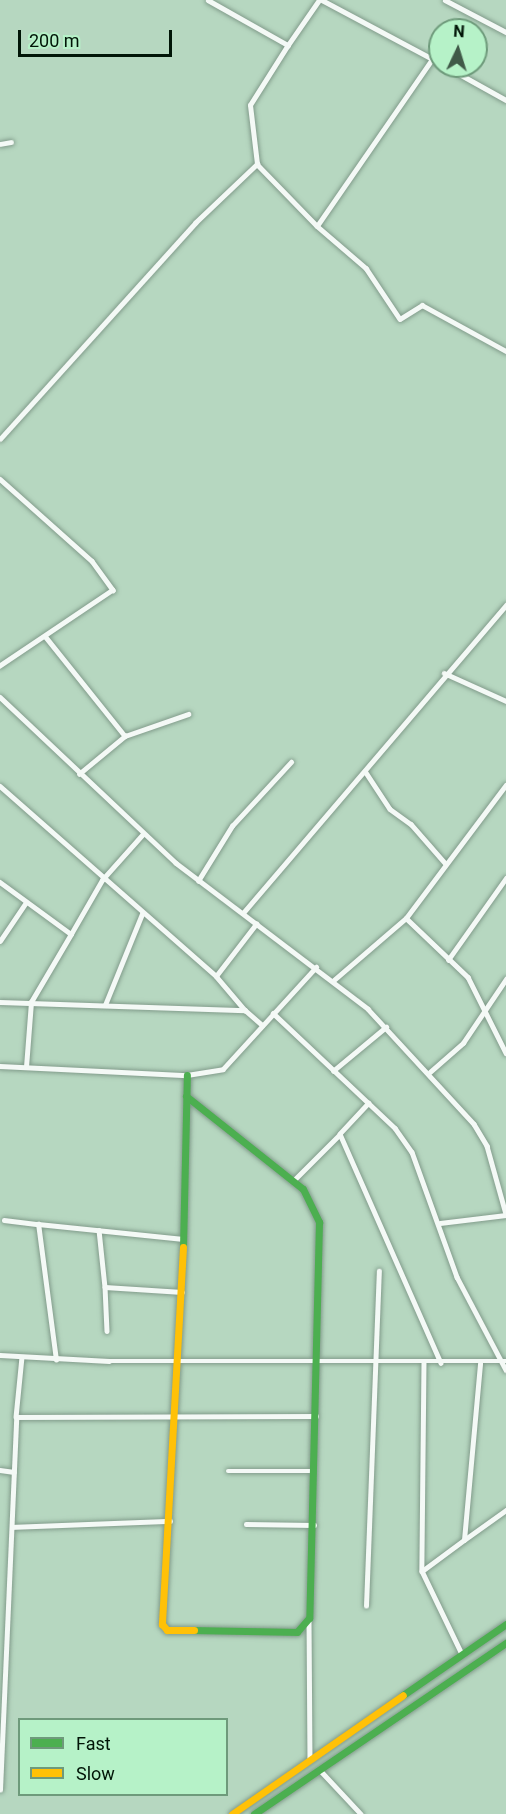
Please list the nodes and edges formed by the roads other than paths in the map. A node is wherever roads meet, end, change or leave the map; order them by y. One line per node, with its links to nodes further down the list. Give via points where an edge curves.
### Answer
1 (208, 0): 5 (street)
2 (320, 0): 5 (street); 6 (street)
3 (445, 0): 4 (street)
4 (506, 32)
5 (288, 45): 12 (street, via 250,105)
6 (428, 57)
7 (428, 65): 13 (street)
8 (467, 78): 9 (street)
9 (506, 100)
10 (11, 142): 11 (street)
11 (0, 144)
12 (257, 164): 13 (street); 15 (street, via 195,223)
13 (317, 226): 14 (street, via 366,268 400,319 422,305)
14 (506, 351)
15 (0, 439)
16 (0, 479): 18 (street, via 113,587 100,601)
17 (506, 605): 20 (street)
18 (45, 636): 19 (street); 24 (street)
19 (0, 666)
20 (444, 673): 22 (street); 26 (street)
21 (0, 697): 27 (street)
22 (506, 701)
23 (188, 714): 24 (street)
24 (125, 736): 27 (street)
25 (291, 762): 34 (street, via 232,826)
26 (365, 771): 31 (street, via 390,809 411,824); 37 (street)
27 (79, 774): 30 (street)
28 (506, 785): 31 (street)
29 (0, 786): 33 (street)
30 (143, 834): 33 (street); 34 (street)
31 (445, 863): 39 (street)
32 (506, 879): 43 (street)
33 (102, 880): 38 (street); 41 (street)
34 (198, 881): 37 (street)
35 (0, 882): 36 (street)
36 (25, 904): 41 (street); 42 (street)
37 (243, 913): 40 (street)
38 (142, 914): 45 (street); 50 (street)
39 (406, 918): 43 (street); 47 (street)
40 (256, 924): 44 (street); 45 (street)
41 (71, 934): 49 (street)
42 (0, 941)
43 (448, 960): 53 (street, via 476,988)
44 (316, 967): 47 (street); 52 (street)
45 (216, 976): 51 (street)
46 (506, 979): 53 (street)
47 (334, 980): 55 (street)
48 (0, 1002): 49 (street)
49 (31, 1002): 50 (street); 58 (street)
50 (105, 1005): 51 (street)
51 (245, 1010): 54 (street)
52 (273, 1013): 54 (street); 59 (street)
53 (484, 1014): 56 (street); 60 (street, via 463,1043)
54 (262, 1024): 61 (street, via 224,1069)
55 (386, 1027): 59 (street); 60 (street)
56 (506, 1053)
57 (0, 1066): 58 (street)
58 (26, 1067): 61 (street)
59 (333, 1071): 63 (street)
60 (430, 1072): 66 (street, via 487,1146)
61 (187, 1074): 62 (main road)
62 (186, 1096): 65 (main road); 71 (main road)
63 (369, 1103): 64 (street); 68 (street, via 412,1152)
64 (340, 1134): 65 (street); 84 (street)
65 (293, 1181): 80 (main road, via 316,1207 319,1222)
66 (506, 1214): 68 (street)
67 (4, 1220): 69 (street)
68 (440, 1223): 82 (street, via 457,1277)
69 (38, 1224): 70 (street); 78 (street)
70 (99, 1230): 71 (street); 73 (street)
71 (183, 1239): 74 (main road)
72 (379, 1271): 81 (street)
73 (105, 1287): 74 (street); 75 (street)
74 (182, 1292): 79 (main road)
75 (107, 1331)
76 (0, 1355): 77 (street)
77 (22, 1357): 78 (street); 88 (street)
78 (57, 1360): 79 (street)
79 (180, 1360): 80 (street); 89 (main road)
80 (318, 1362): 81 (street); 87 (main road)
81 (375, 1362): 83 (street); 101 (street)
82 (503, 1362): 85 (street); 86 (street)
83 (424, 1363): 84 (street); 100 (street)
84 (441, 1363): 85 (street)
85 (480, 1364): 99 (street)
86 (506, 1371)
87 (316, 1416): 89 (street); 92 (main road)
88 (16, 1417): 89 (street); 93 (street)
89 (174, 1419): 95 (main road)
90 (0, 1470): 93 (street)
91 (228, 1471): 92 (street)
92 (314, 1471): 97 (main road)
93 (14, 1472): 98 (street)
94 (506, 1510): 99 (street)
95 (170, 1521): 98 (street); 104 (main road, via 163,1628)
96 (246, 1524): 97 (street)
97 (314, 1525): 102 (main road)
98 (12, 1527): 110 (street)
99 (464, 1540): 100 (street)
100 (422, 1571): 107 (street)
101 (366, 1606)
102 (309, 1618): 104 (main road); 106 (street)
103 (506, 1624): 107 (main road)
104 (297, 1632): 106 (street)
105 (506, 1643): 109 (main road)
106 (309, 1644): 111 (street)
107 (462, 1654): 108 (main road)
108 (451, 1663): 109 (main road); 111 (main road)
109 (459, 1674): 112 (main road)
110 (1, 1721): 113 (street)
111 (310, 1761): 115 (main road)
112 (319, 1768): 116 (main road); 117 (street)
113 (0, 1775): 114 (street)
114 (0, 1790)
115 (232, 1814)
116 (254, 1814)
117 (361, 1814)

